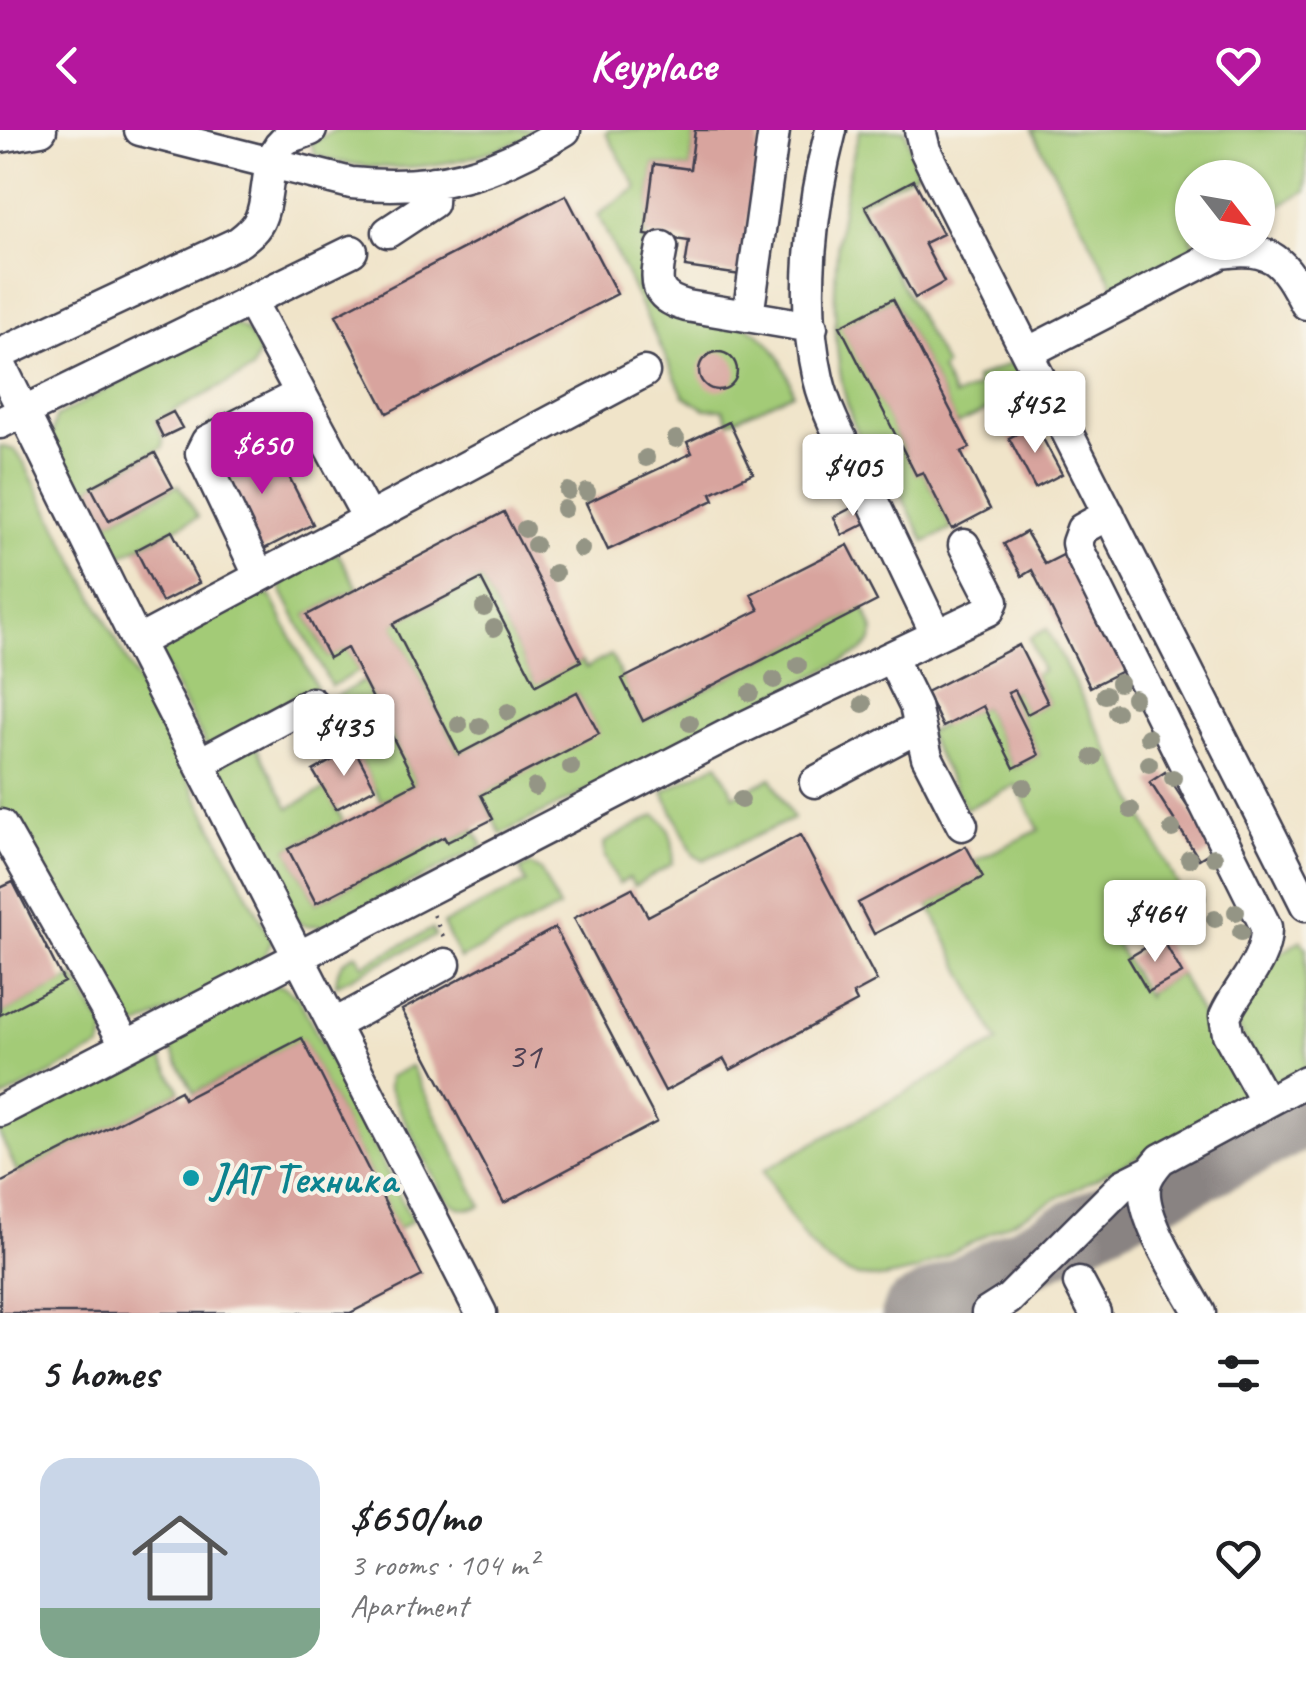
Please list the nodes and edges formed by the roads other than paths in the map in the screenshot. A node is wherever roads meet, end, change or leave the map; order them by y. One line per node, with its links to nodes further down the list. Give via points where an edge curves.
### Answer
1 (41, 130): 8 (street)
2 (140, 130): 9 (street)
3 (311, 130): 9 (street, via 288,138)
4 (565, 130): 10 (street, via 489,171)
5 (774, 130): 16 (street)
6 (832, 130): 17 (street, via 812,234)
7 (920, 130): 18 (street, via 938,179)
8 (0, 137)
9 (272, 162): 10 (street, via 350,183); 19 (street, via 261,218 239,242)
10 (433, 182): 11 (street, via 432,203)
11 (388, 232)
12 (662, 247): 16 (street, via 656,279 668,299)
13 (352, 251): 14 (street)
14 (250, 300): 22 (street); 23 (street)
15 (1306, 304): 18 (street, via 1274,257 1250,248 1221,253)
16 (748, 316): 17 (street)
17 (812, 327): 28 (street, via 822,390)
18 (1028, 353): 24 (street)
19 (0, 354)
20 (0, 364): 23 (street)
21 (644, 372): 25 (street)
22 (300, 394): 25 (street); 27 (street, via 207,441 200,454)
23 (11, 417): 29 (street)
24 (1109, 514): 37 (street); 43 (street, via 1082,529 1079,551 1266,927 1257,963 1224,1016)
25 (368, 518): 27 (street)
26 (964, 545): 28 (street, via 992,606)
27 (259, 575): 29 (street)
28 (936, 634): 30 (street)
29 (137, 642): 33 (street)
30 (891, 657): 32 (street); 39 (street)
31 (312, 703): 33 (street)
32 (919, 727): 34 (street); 36 (street)
33 (200, 763): 39 (street)
34 (815, 782)
35 (0, 825): 41 (street)
36 (962, 825)
37 (1306, 906)
38 (446, 954): 40 (street)
39 (300, 956): 40 (street); 41 (street)
40 (335, 1024): 47 (street)
41 (126, 1046): 44 (street)
42 (1306, 1081): 43 (street)
43 (1266, 1102): 45 (street)
44 (0, 1110)
45 (1150, 1171): 48 (street, via 1123,1185); 50 (street, via 1147,1208)
46 (1080, 1283): 49 (street)
47 (481, 1313)
48 (987, 1313)
49 (1095, 1313)
50 (1200, 1313)

